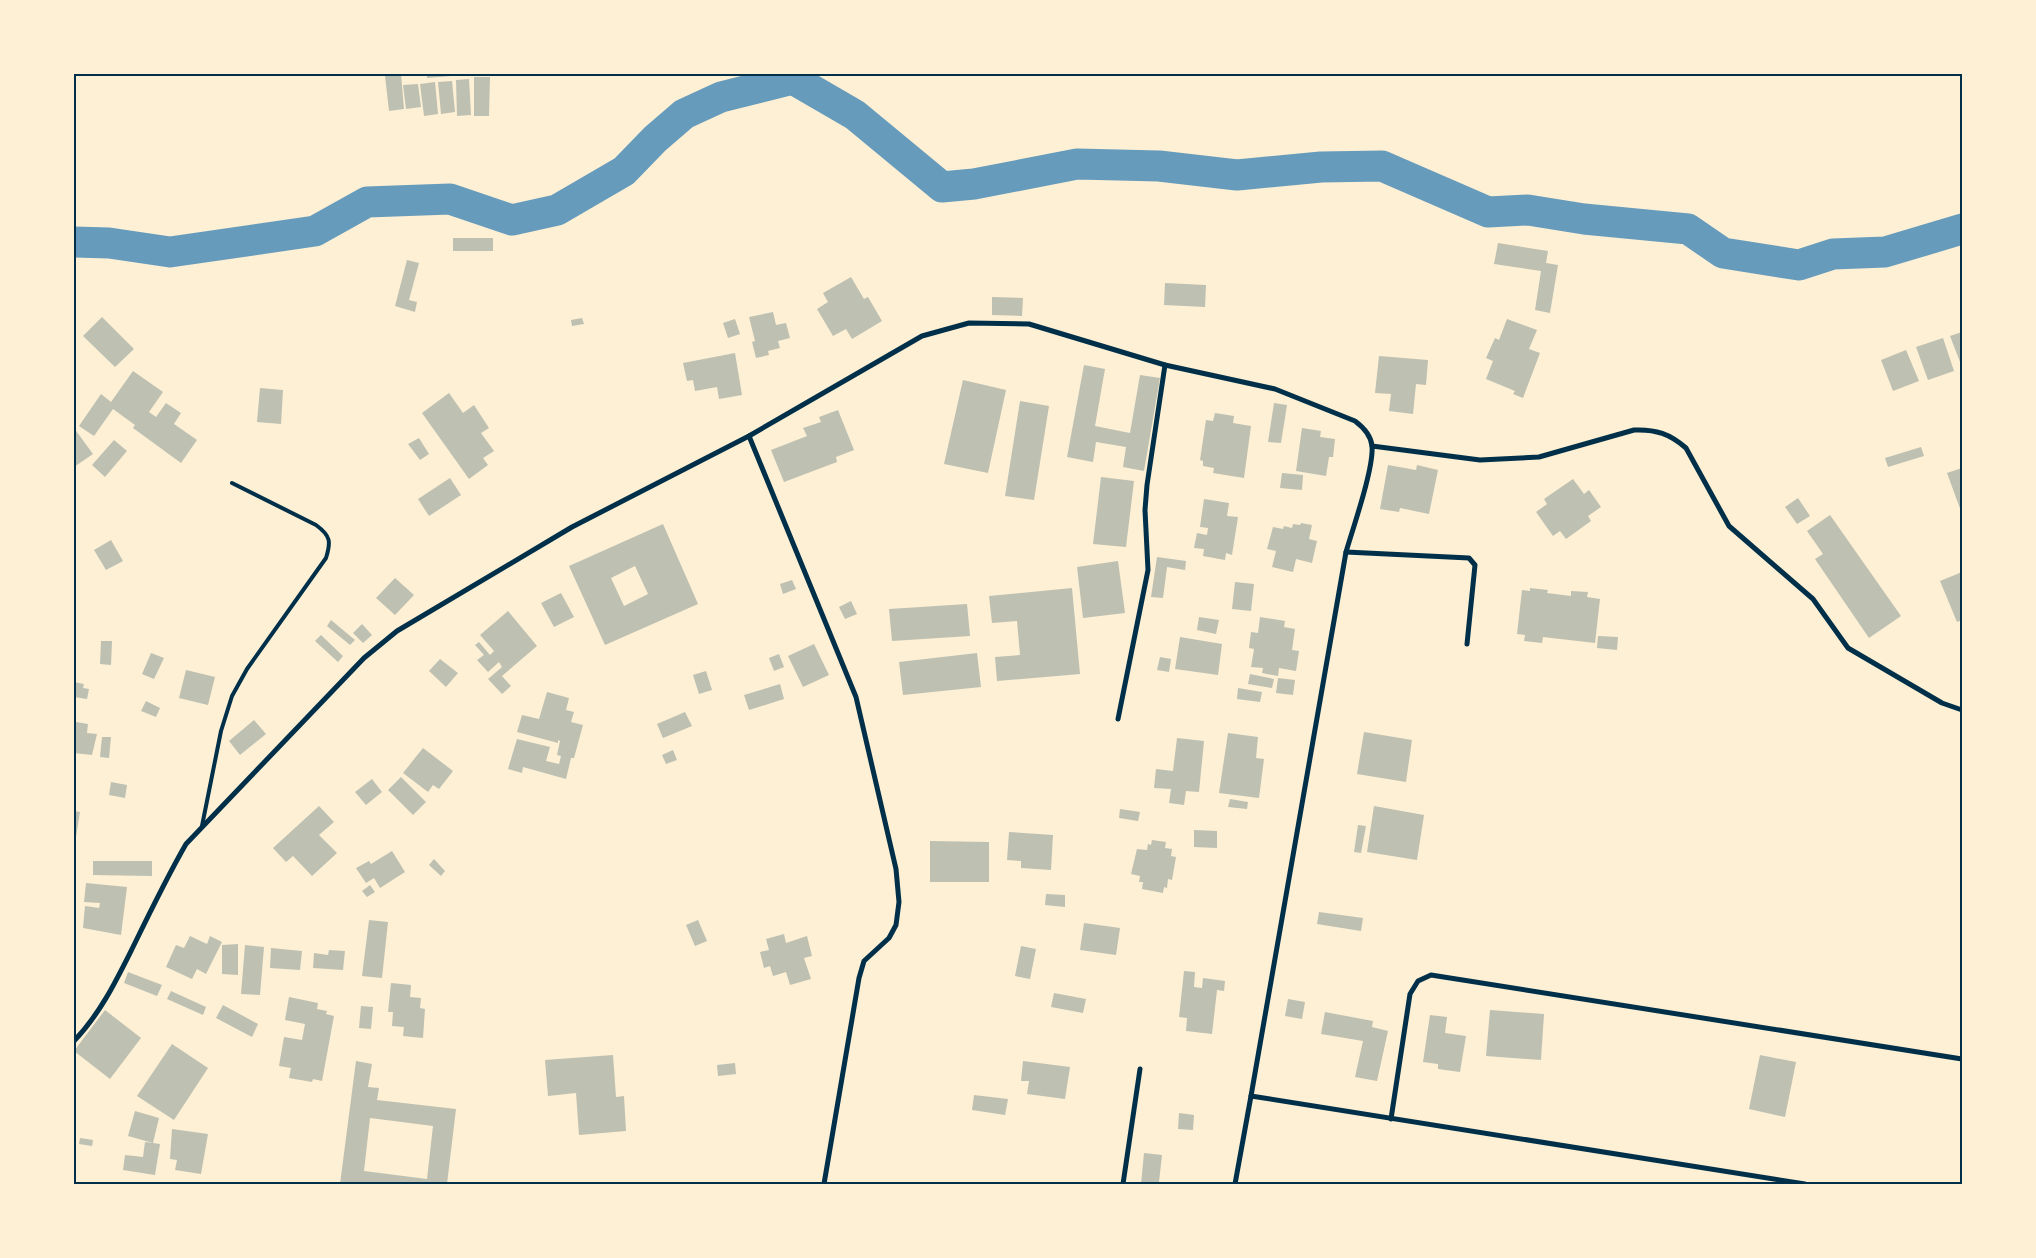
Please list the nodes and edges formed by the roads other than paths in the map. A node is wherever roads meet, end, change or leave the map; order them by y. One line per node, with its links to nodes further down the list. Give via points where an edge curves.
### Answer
1 (1165, 365): 2 (street, via 1029,324 969,323 922,336); 3 (street, via 1275,389 1355,421 1364,428); 8 (street, via 1147,485 1148,570)
2 (749, 436): 9 (street, via 572,528 397,631 364,658); 15 (street, via 856,696 896,869 899,902 896,925 889,938 864,961 859,978)
3 (1372, 446): 5 (street); 7 (street, via 1480,460 1539,457 1634,430 1663,432 1686,448 1729,526 1813,599 1848,648 1942,703)
4 (232, 483): 9 (lane, via 316,525 326,532 330,545 326,558 247,669 232,696 221,731)
5 (1346, 552): 6 (street, via 1469,558 1476,565); 13 (street)
6 (1467, 644)
7 (1962, 710)
8 (1118, 719)
9 (202, 826): 10 (street, via 186,844 169,873 105,1002)
10 (74, 1041)
11 (1962, 1059): 14 (street, via 1431,975 1418,981 1410,994)
12 (1140, 1069): 16 (street)
13 (1251, 1096): 14 (street); 17 (street)
14 (1391, 1119): 18 (street)
15 (824, 1184)
16 (1123, 1184)
17 (1235, 1184)
18 (1805, 1184)

